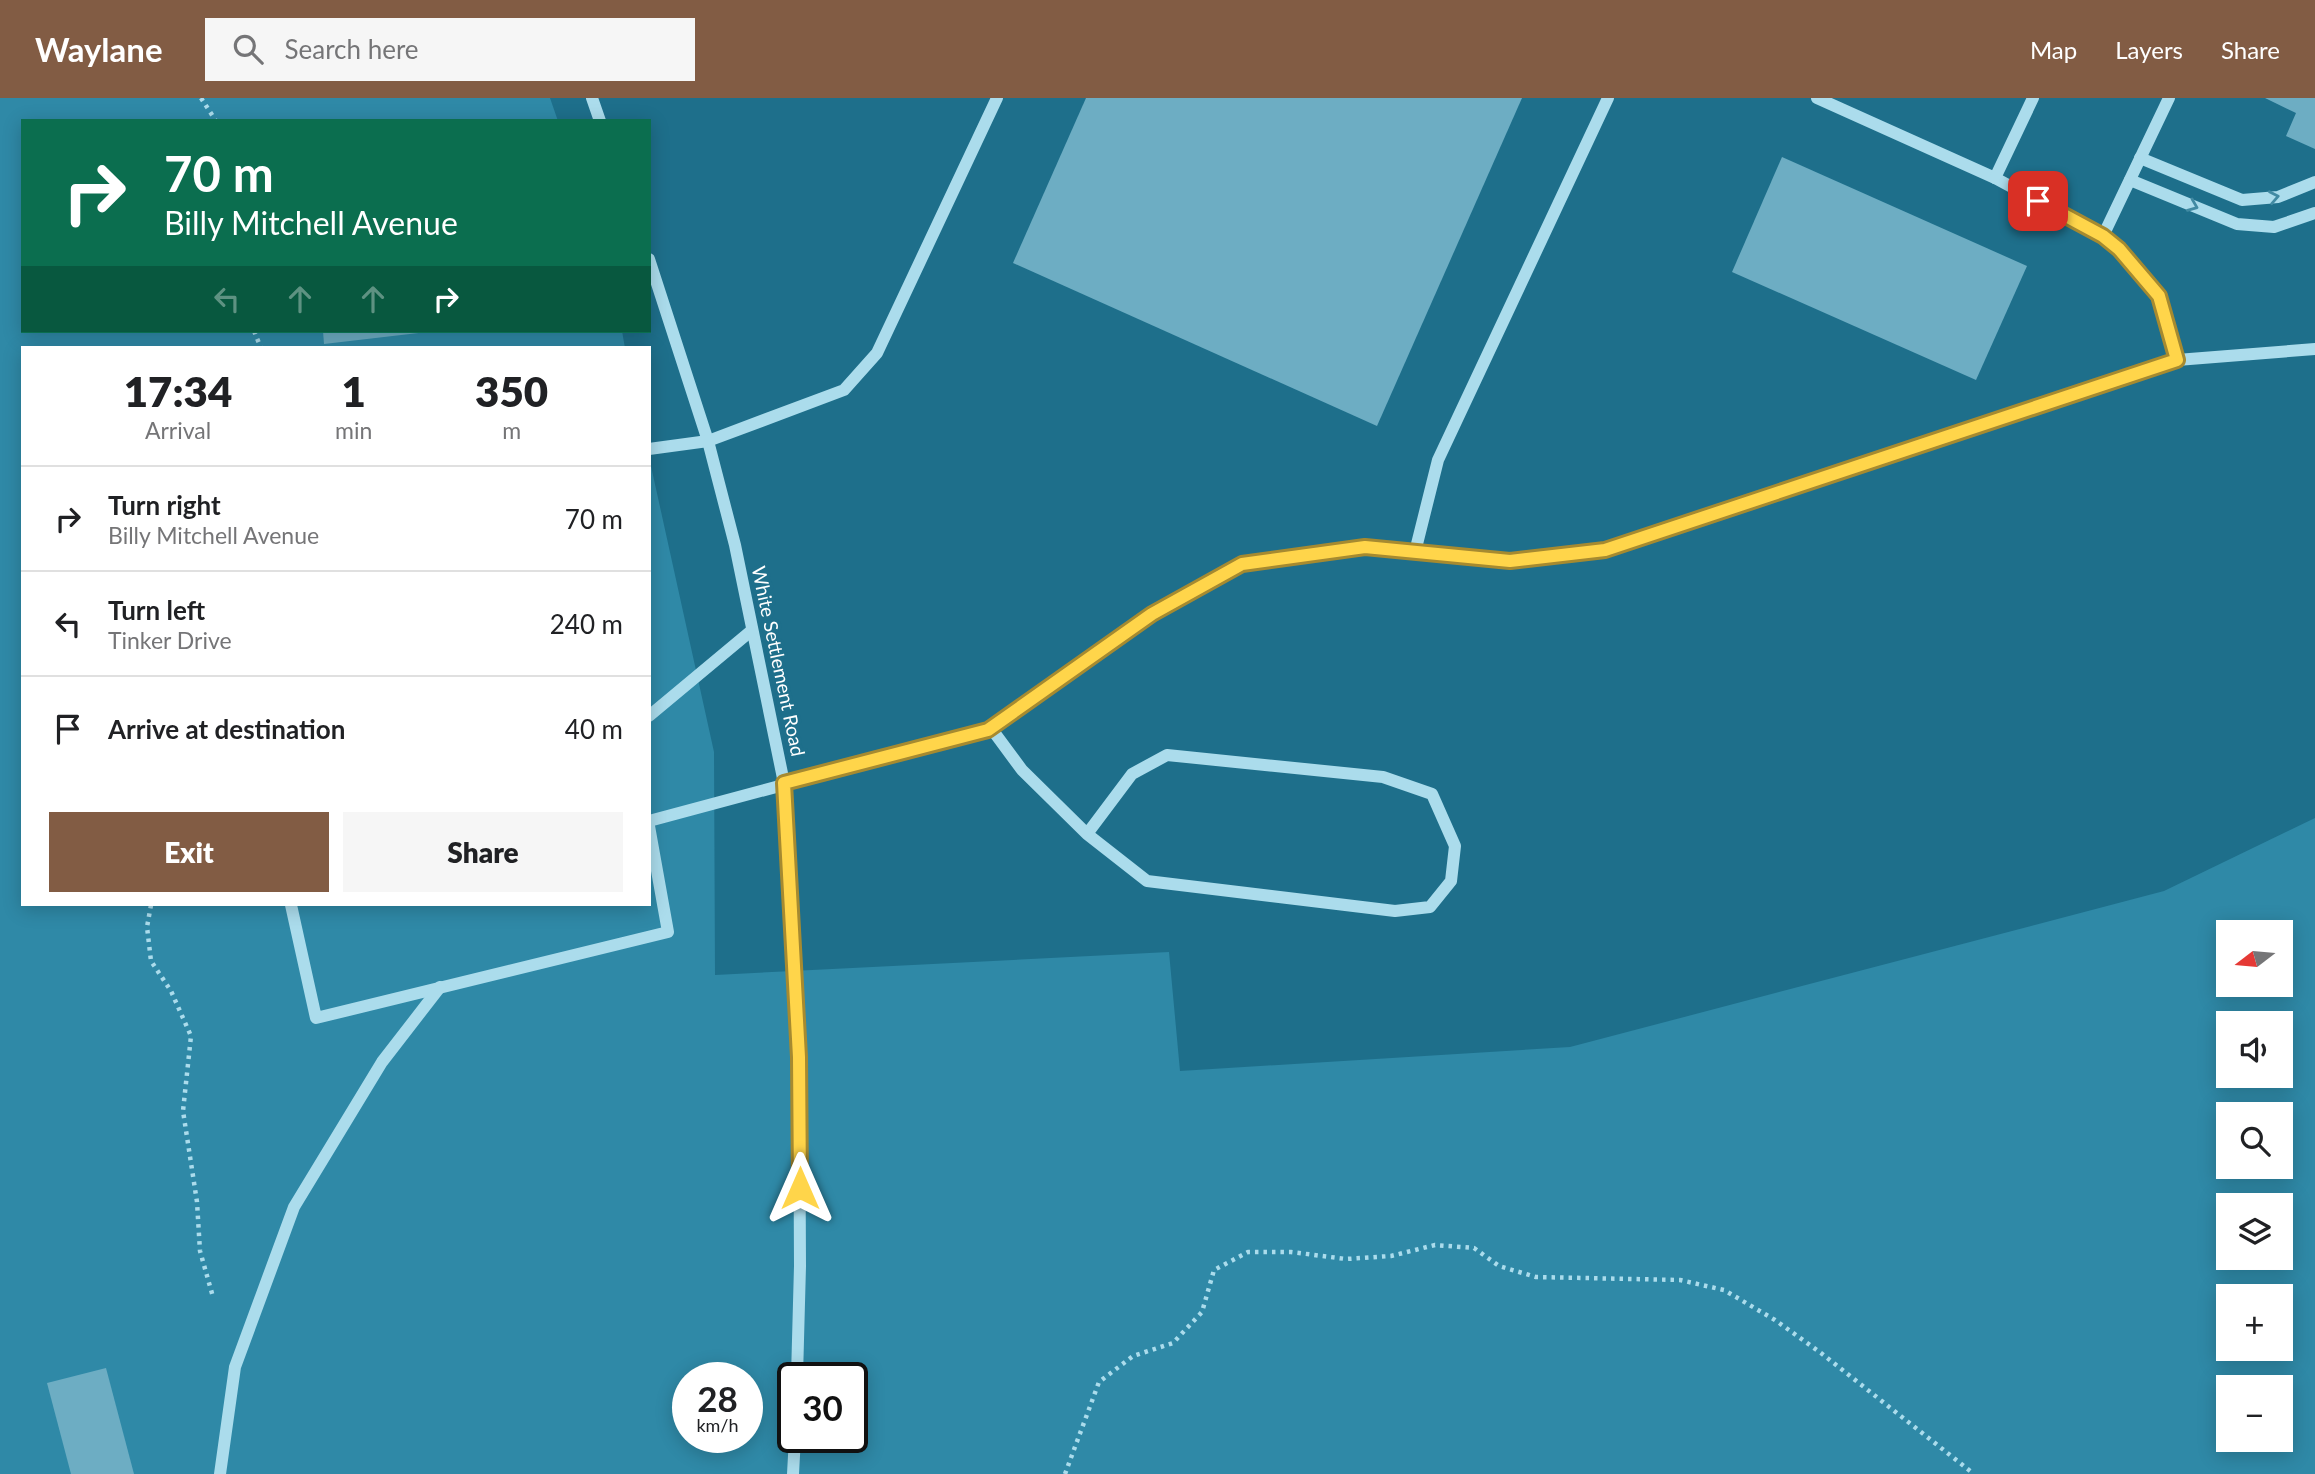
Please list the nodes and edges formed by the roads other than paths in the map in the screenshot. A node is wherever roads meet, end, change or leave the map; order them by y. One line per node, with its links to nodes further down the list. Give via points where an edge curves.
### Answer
1 (592, 98): 7 (street)
2 (997, 98): 17 (street, via 877,352 844,390)
3 (1608, 98): 19 (street, via 1438,460)
4 (1817, 98): 9 (street)
5 (2034, 98): 9 (street)
6 (2169, 98): 8 (street)
7 (599, 119)
8 (2140, 158): 10 (street); 11 (street, one-way to 11, via 2242,200 2278,197)
9 (1995, 178): 13 (street)
10 (2130, 180): 12 (street, one-way to 12, via 2236,224 2274,227); 13 (street)
11 (2315, 182)
12 (2315, 212)
13 (2103, 236): 16 (street, via 2159,296)
14 (651, 265): 17 (street, White Settlement Road)
15 (2315, 349): 16 (street)
16 (2177, 360): 19 (street, via 1605,550 1510,561)
17 (708, 441): 18 (street); 20 (street, White Settlement Road)
18 (651, 449)
19 (1415, 552): 22 (street, via 1365,547 1242,564 1152,614)
20 (751, 631): 21 (street); 23 (street, White Settlement Road)
21 (651, 714)
22 (991, 728): 23 (street); 26 (street, via 1022,770)
23 (784, 783): 24 (street); 29 (street, White Settlement Road, via 799,1057)
24 (651, 822)
25 (651, 834): 28 (street, via 668,932)
26 (1087, 834): 26 (street, via 1147,881 1395,911 1430,907 1451,881 1455,846 1432,794 1383,778 1167,755 1132,774)
27 (291, 906): 28 (street, via 316,1018)
28 (440, 987): 31 (street, via 382,1062 294,1207 235,1367)
29 (797, 1362)
30 (794, 1453): 32 (street)
31 (220, 1474)
32 (793, 1474)

